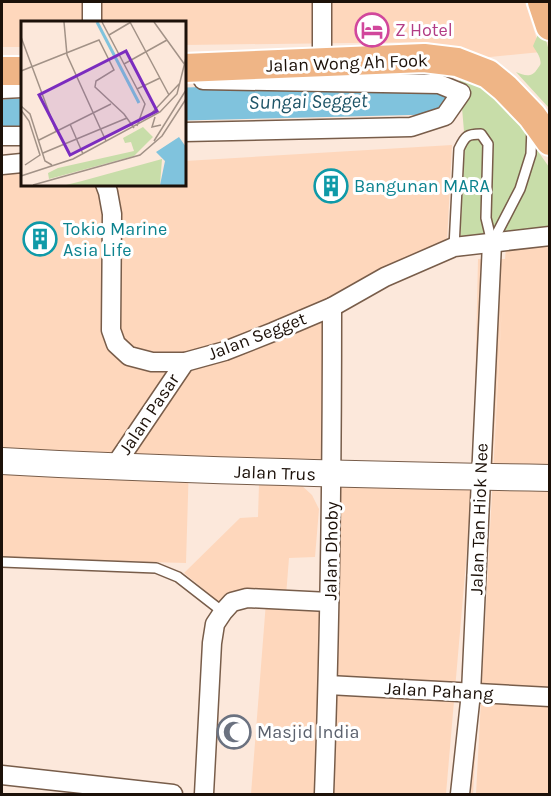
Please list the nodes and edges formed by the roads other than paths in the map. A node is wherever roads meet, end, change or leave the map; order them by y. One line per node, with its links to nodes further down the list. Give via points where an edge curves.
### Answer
1 (92, 2): 4 (street)
2 (322, 2): 6 (street)
3 (542, 2): 5 (main road)
4 (92, 21)
5 (549, 26)
6 (322, 63): 7 (main road, Jalan Wong Ah Fook); 13 (main road, Jalan Wong Ah Fook, via 424,58 457,62 488,74)
7 (186, 69)
8 (2, 71): 9 (main road)
9 (21, 71)
10 (186, 81): 14 (street, via 439,84 461,93 445,116 411,127)
11 (21, 88): 12 (street)
12 (2, 89)
13 (532, 116): 17 (main road, Jalan Wong Ah Fook); 22 (lane, via 531,154 520,189)
14 (186, 132)
15 (2, 136): 16 (street)
16 (21, 136)
17 (549, 141)
18 (21, 164): 19 (street)
19 (2, 165)
20 (106, 186): 25 (street, Jalan Segget, via 112,214 111,330 116,344 129,356 144,360)
21 (549, 237): 22 (street, Jalan Segget)
22 (492, 243): 23 (street, Jalan Segget); 23 (lane, via 486,218 488,144 481,134 471,134 459,149); 29 (street, Jalan Tan Hiok Nee)
23 (454, 247): 24 (street, Jalan Segget, via 385,277)
24 (332, 307): 25 (street, Jalan Segget, via 225,351); 28 (street, Jalan Dhoby)
25 (185, 362): 27 (street, Jalan Pasar)
26 (2, 461): 27 (street, Jalan Trus)
27 (114, 467): 28 (street, Jalan Trus)
28 (332, 475): 29 (street, Jalan Trus); 32 (street, Jalan Dhoby)
29 (480, 477): 30 (street, Jalan Trus); 35 (street, Jalan Tan Hiok Nee)
30 (549, 478)
31 (2, 562): 33 (lane, via 156,567 178,577)
32 (330, 602): 33 (street, via 247,598 232,602); 34 (street, Jalan Dhoby)
33 (223, 612): 39 (street, via 215,624 212,643)
34 (328, 685): 35 (street, Jalan Pahang); 40 (street, Jalan Dhoby)
35 (471, 693): 36 (street, Jalan Pahang); 41 (street, Jalan Tan Hiok Nee)
36 (549, 697)
37 (2, 775): 38 (street)
38 (172, 795)
39 (204, 795)
40 (324, 795)
41 (460, 795)

